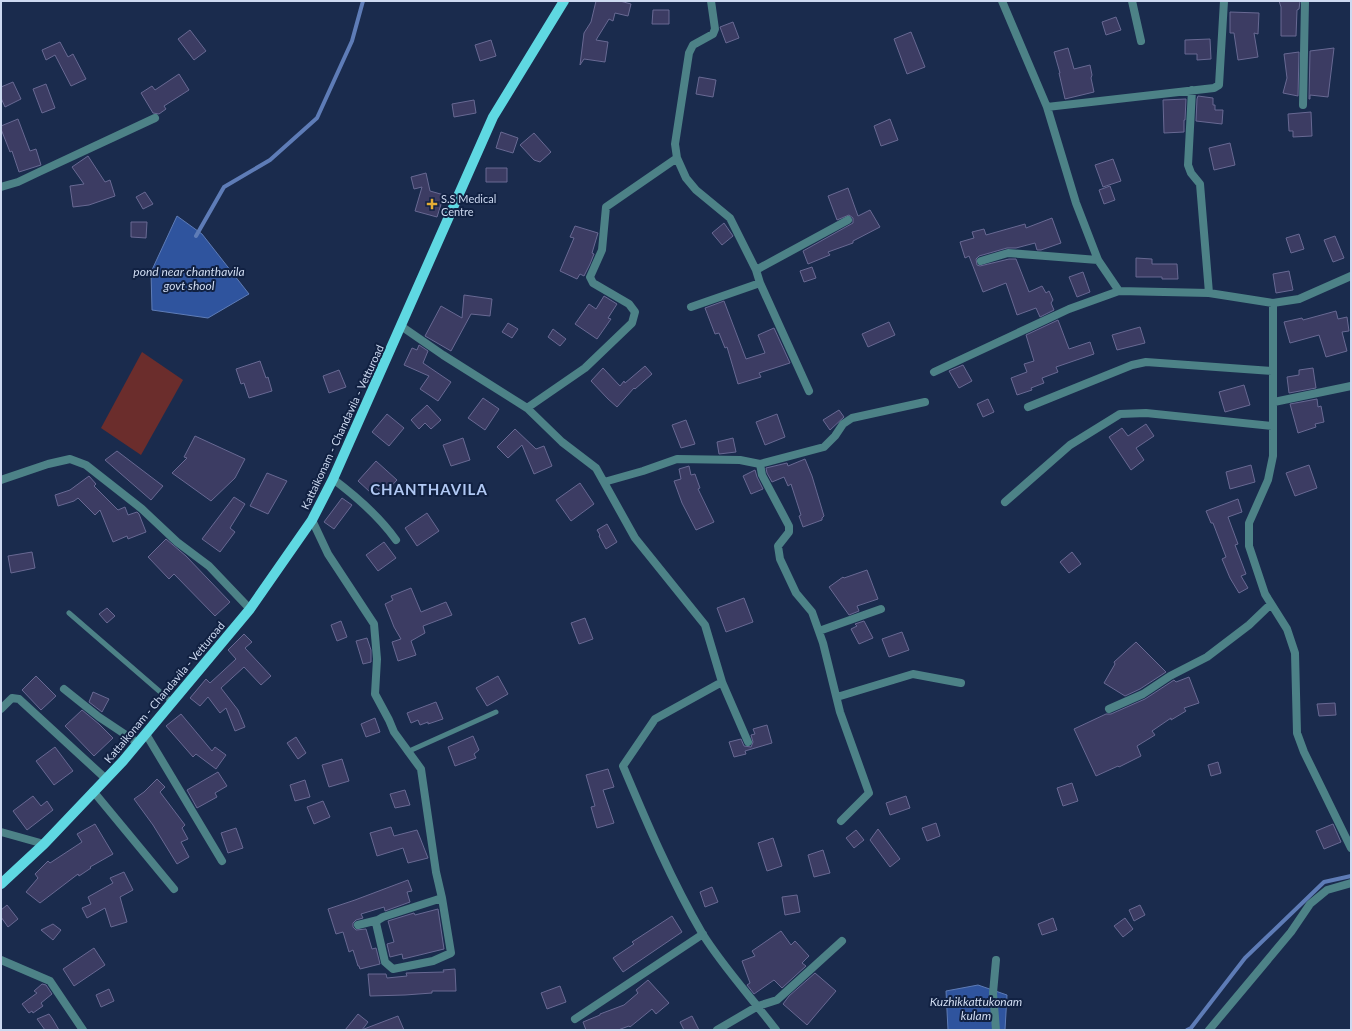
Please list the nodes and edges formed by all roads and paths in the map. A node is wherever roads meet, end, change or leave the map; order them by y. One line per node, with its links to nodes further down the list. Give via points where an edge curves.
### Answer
1 (564, 1): 24 (main road, Kattaikonam - Chandavila - Vetturoad, via 493,117)
2 (711, 1): 12 (street, via 715,29 713,34 693,44 689,53 675,144)
3 (1002, 1): 10 (street)
4 (1132, 1): 7 (street)
5 (1224, 1): 8 (street, via 1219,85 1214,88)
6 (1305, 1): 9 (street)
7 (1141, 41)
8 (1192, 90): 10 (street); 21 (street, via 1188,166 1200,184)
9 (1303, 105)
10 (1047, 107): 16 (street, via 1076,203)
11 (155, 118): 13 (street, via 18,182)
12 (677, 158): 17 (street, via 686,178 696,190 730,218); 32 (street, via 606,207 602,250 590,277 593,283 632,307 635,312 632,323 585,368)
13 (1, 187)
14 (848, 220): 17 (street)
15 (981, 260): 16 (street, via 1008,253)
16 (1098, 260): 20 (street)
17 (756, 270): 19 (street)
18 (1351, 276): 22 (street, via 1299,299)
19 (760, 283): 23 (street); 28 (street)
20 (1119, 291): 21 (street); 26 (street, via 1069,309)
21 (1210, 293): 22 (street)
22 (1273, 303): 25 (street)
23 (691, 307)
24 (401, 326): 32 (street); 35 (main road, Kattaikonam - Chandavila - Vetturoad)
25 (1273, 371): 30 (street); 31 (street, via 1146,362 1132,365)
26 (934, 372)
27 (1351, 386): 30 (street)
28 (809, 391)
29 (925, 402): 34 (street, via 852,418 843,424 824,447)
30 (1274, 402): 33 (street)
31 (1028, 406)
32 (528, 408): 37 (street, via 562,442 596,468)
33 (1273, 426): 38 (street, via 1146,413 1120,414 1070,445); 41 (street, via 1273,456 1268,480 1249,523 1249,546 1265,594)
34 (760, 464): 37 (street, via 740,460 677,459); 45 (street, via 762,475 789,526 789,532 778,546 780,559 796,593 812,612)
35 (333, 479): 39 (main road, Kattaikonam - Chandavila - Vetturoad); 40 (street, via 374,514)
36 (1, 480): 42 (street, via 70,459 86,465 209,566)
37 (604, 482): 46 (street, via 635,538 705,625)
38 (1005, 502)
39 (312, 520): 42 (main road, Kattaikonam - Chandavila - Vetturoad); 57 (street, via 328,554 374,624 377,659 375,694)
40 (396, 540)
41 (1271, 604): 52 (street, via 1207,657 1170,676 1143,694); 63 (street, via 1287,629 1295,653 1297,733)
42 (250, 608): 50 (main road, Kattaikonam - Chandavila - Vetturoad)
43 (881, 609): 45 (street)
44 (69, 613): 50 (lane)
45 (819, 631): 49 (street)
46 (722, 682): 55 (street); 71 (street, via 655,719 623,766 660,852)
47 (961, 683): 49 (street, via 914,674)
48 (64, 689): 56 (street)
49 (837, 697): 60 (street, via 869,793)
50 (173, 703): 54 (main road, Kattaikonam - Chandavila - Vetturoad)
51 (1, 709): 58 (street, via 12,698 19,699)
52 (1109, 709)
53 (496, 712): 57 (lane)
54 (146, 734): 56 (main road, Kattaikonam - Chandavila - Vetturoad); 64 (street)
55 (748, 742)
56 (138, 743): 58 (main road, Kattaikonam - Chandavila - Vetturoad)
57 (407, 752): 68 (street, via 420,769)
58 (105, 778): 59 (main road, Kattaikonam - Chandavila - Vetturoad)
59 (93, 791): 62 (main road, Kattaikonam - Chandavila - Vetturoad); 67 (street)
60 (841, 821)
61 (2, 831): 62 (street)
62 (44, 844): 66 (main road, Kattaikonam - Chandavila - Vetturoad)
63 (1351, 848)
64 (222, 861)
65 (1351, 883): 81 (street, via 1327,890 1310,904 1291,932)
66 (1, 884)
67 (174, 889)
68 (442, 898): 69 (street); 69 (street, via 451,953 433,961 393,969 385,962 376,923)
69 (378, 920): 70 (street)
70 (358, 925)
71 (703, 934): 75 (street, via 737,982); 76 (street)
72 (842, 941): 75 (street, via 777,1000)
73 (1, 960): 77 (street, via 50,981)
74 (996, 960): 80 (street, via 993,993)
75 (758, 1006): 78 (street); 79 (street)
76 (575, 1019)
77 (83, 1030)
78 (717, 1030)
79 (776, 1030)
80 (996, 1030)
81 (1209, 1030)

